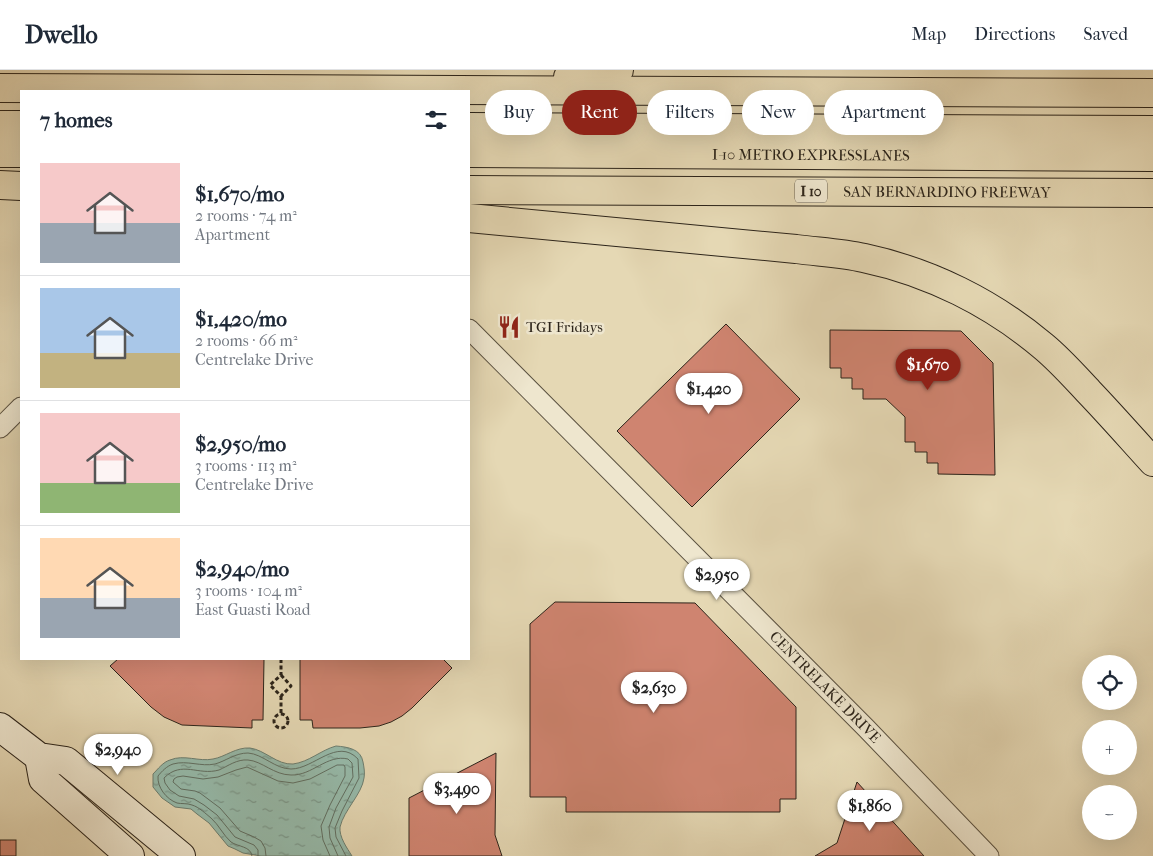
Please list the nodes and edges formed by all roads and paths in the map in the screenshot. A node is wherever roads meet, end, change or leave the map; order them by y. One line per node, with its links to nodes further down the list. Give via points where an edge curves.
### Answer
1 (619, 70): 4 (highway)
2 (0, 88): 3 (highway)
3 (309, 90)
4 (470, 90)
5 (470, 91): 6 (highway)
6 (1153, 93)
7 (0, 125): 8 (highway)
8 (20, 125)
9 (470, 127): 10 (highway, I-10 METRO EXPRESSLANES)
10 (1153, 130)
11 (0, 153): 12 (highway)
12 (20, 153)
13 (470, 153): 14 (highway, I-10 METRO EXPRESSLANES)
14 (1153, 157)
15 (0, 185): 16 (highway)
16 (20, 186)
17 (470, 190): 18 (highway, SAN BERNARDINO FREEWAY / I 10)
18 (1153, 193)
19 (470, 218): 23 (highway, via 836,254 877,261 928,277 984,304 1044,347)
20 (470, 330): 32 (street, CENTRELAKE DRIVE)
21 (20, 408): 22 (street)
22 (0, 428)
23 (1153, 462)
24 (281, 660): 25 (path)
25 (281, 675): 26 (path, via 291,686); 26 (path, via 270,685)
26 (281, 696): 27 (path)
27 (281, 714): 27 (path, via 274,720 276,727 280,728 285,727 288,721)
28 (0, 727): 29 (main road)
29 (39, 757): 30 (main road, via 42,780); 31 (main road, via 66,761)
30 (130, 856)
31 (182, 856)
32 (989, 856)

